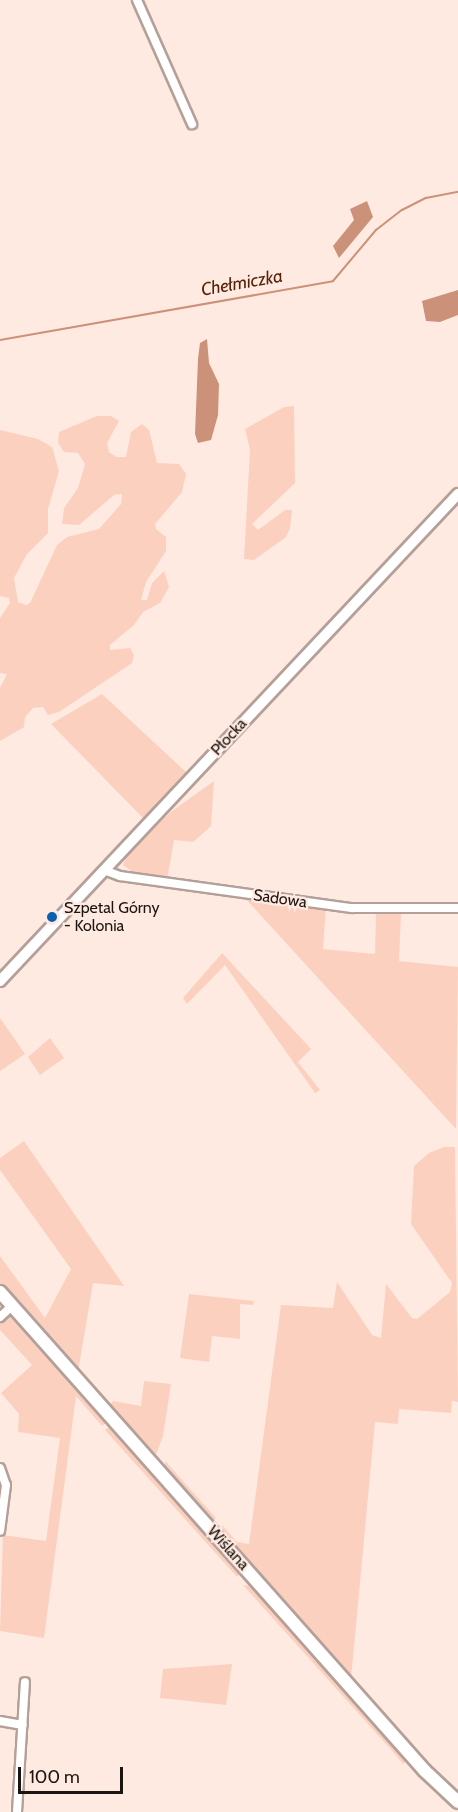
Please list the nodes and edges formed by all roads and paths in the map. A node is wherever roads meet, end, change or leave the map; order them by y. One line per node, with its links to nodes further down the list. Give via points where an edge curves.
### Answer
1 (137, 0): 2 (street)
2 (192, 124)
3 (458, 494): 4 (main road, Płocka)
4 (104, 870): 5 (street, Sadowa, via 120,876 345,907); 6 (main road, Płocka)
5 (458, 908)
6 (0, 981)
7 (0, 1292): 8 (main road, Wiślana)
8 (12, 1306): 9 (street); 15 (main road, Wiślana, via 425,1771)
9 (0, 1317)
10 (0, 1467): 11 (street, via 6,1485)
11 (0, 1532)
12 (25, 1682): 14 (street)
13 (0, 1722): 14 (street)
14 (23, 1725): 16 (street)
15 (458, 1802)
16 (17, 1812)

